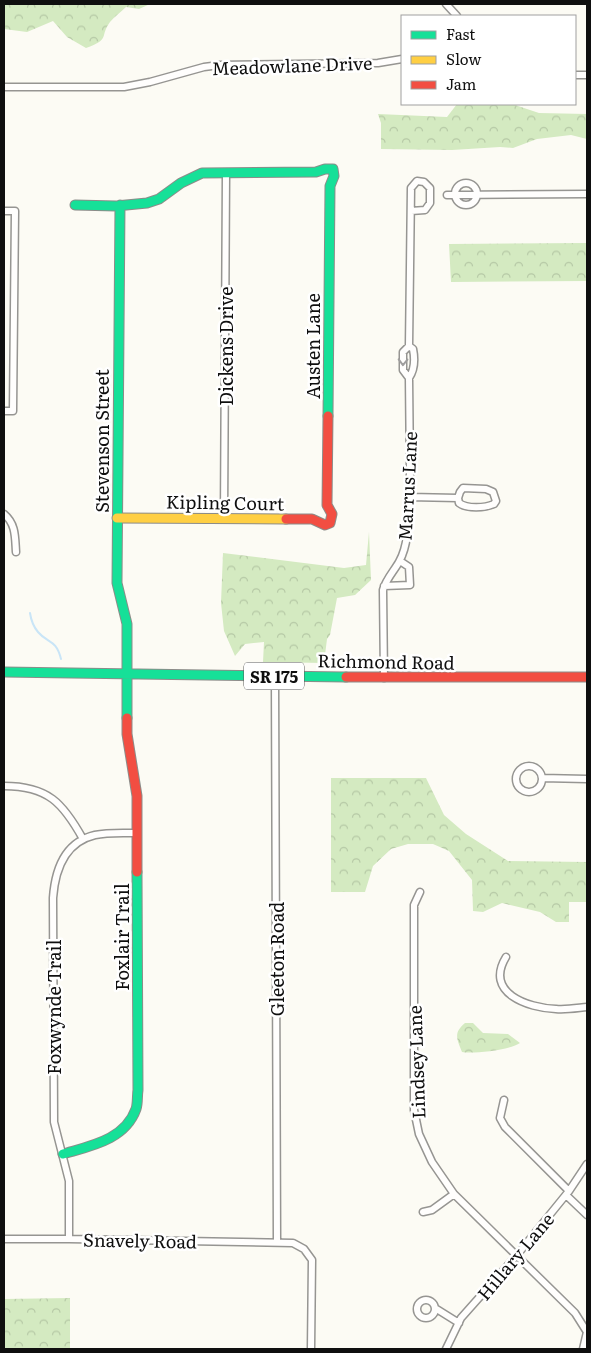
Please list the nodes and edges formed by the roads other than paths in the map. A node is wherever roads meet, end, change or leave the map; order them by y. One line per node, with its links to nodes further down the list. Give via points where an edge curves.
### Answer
1 (446, 4): 2 (street)
2 (455, 15)
3 (401, 59): 4 (street, Meadowlane Drive, via 378,63 228,64 124,86)
4 (4, 87)
5 (226, 173): 11 (street, via 202,173 155,201); 21 (street, Dickens Drive); 22 (street, Austen Lane, via 333,169 330,186 327,505 332,514)
6 (587, 194): 9 (street)
7 (447, 195): 8 (street)
8 (455, 195): 9 (street); 9 (street, via 459,203 468,206 476,201); 9 (street, via 458,187 466,183 474,186)
9 (478, 195)
10 (76, 205): 11 (street)
11 (120, 205): 20 (street, Stevenson Street)
12 (4, 211): 16 (street, via 15,211 13,411)
13 (411, 211): 13 (street, via 412,185 417,181 428,184 431,191 428,207); 14 (street)
14 (409, 346): 15 (street, Marrus Lane, via 413,349 414,365); 15 (street, Marrus Lane, one-way to 15, via 403,352 402,370)
15 (409, 378): 17 (street, Marrus Lane)
16 (4, 411)
17 (408, 497): 18 (street); 24 (street, Marrus Lane, via 408,534)
18 (458, 498): 18 (street, via 464,507 488,506 496,501 493,492 486,489 463,488)
19 (4, 514): 23 (street, via 13,525)
20 (117, 518): 21 (street, Kipling Court); 27 (street, Stevenson Street, via 117,583 126,624)
21 (224, 518): 22 (street, Kipling Court, via 312,519 325,526)
22 (330, 523)
23 (16, 552)
24 (400, 561): 25 (street, Marrus Lane); 25 (street, via 409,567 410,585)
25 (384, 586): 30 (street, Marrus Lane)
26 (4, 672): 27 (street, Richmond Road / SR 175)
27 (126, 675): 28 (street, Richmond Road / SR 175); 34 (street, Foxlair Trail, via 126,734 137,796)
28 (275, 676): 30 (street, Richmond Road / SR 175); 48 (street, Gleeton Road)
29 (587, 677): 30 (street, Richmond Road / SR 175)
30 (384, 678)
31 (542, 778): 31 (street, via 539,788 530,792 520,789 516,781 518,772 526,766 537,769); 32 (street)
32 (587, 779)
33 (4, 786): 35 (street, via 31,789 54,799 68,813)
34 (137, 833): 35 (street, via 104,834); 40 (street, Foxlair Trail, via 136,1109 129,1122 106,1141)
35 (83, 839): 40 (street, Foxwynde Trail, via 73,846 60,864 53,898 54,1122)
36 (420, 892): 43 (street, Lindsey Lane, via 414,905 414,1110 419,1134 432,1162)
37 (506, 957): 38 (street, via 501,981 514,999 555,1010)
38 (587, 1007)
39 (504, 1100): 42 (street, via 500,1118 505,1127)
40 (63, 1154): 47 (street, Foxwynde Trail, via 69,1181)
41 (587, 1164): 42 (street, Hillary Lane)
42 (567, 1193): 45 (street); 49 (street, Hillary Lane)
43 (454, 1194): 44 (street, via 432,1210); 49 (street, Lindsey Lane)
44 (423, 1212)
45 (587, 1215)
46 (4, 1239): 47 (street, Snavely Road)
47 (69, 1239): 48 (street, Snavely Road)
48 (277, 1242): 52 (street, Snavely Road, via 293,1243 304,1249 312,1260)
49 (518, 1255): 51 (street, Hillary Lane); 54 (street, Lindsey Lane, via 575,1313 587,1332)
50 (435, 1308): 51 (street)
51 (459, 1323): 53 (street, Hillary Lane)
52 (311, 1349)
53 (446, 1349)
54 (583, 1349)

